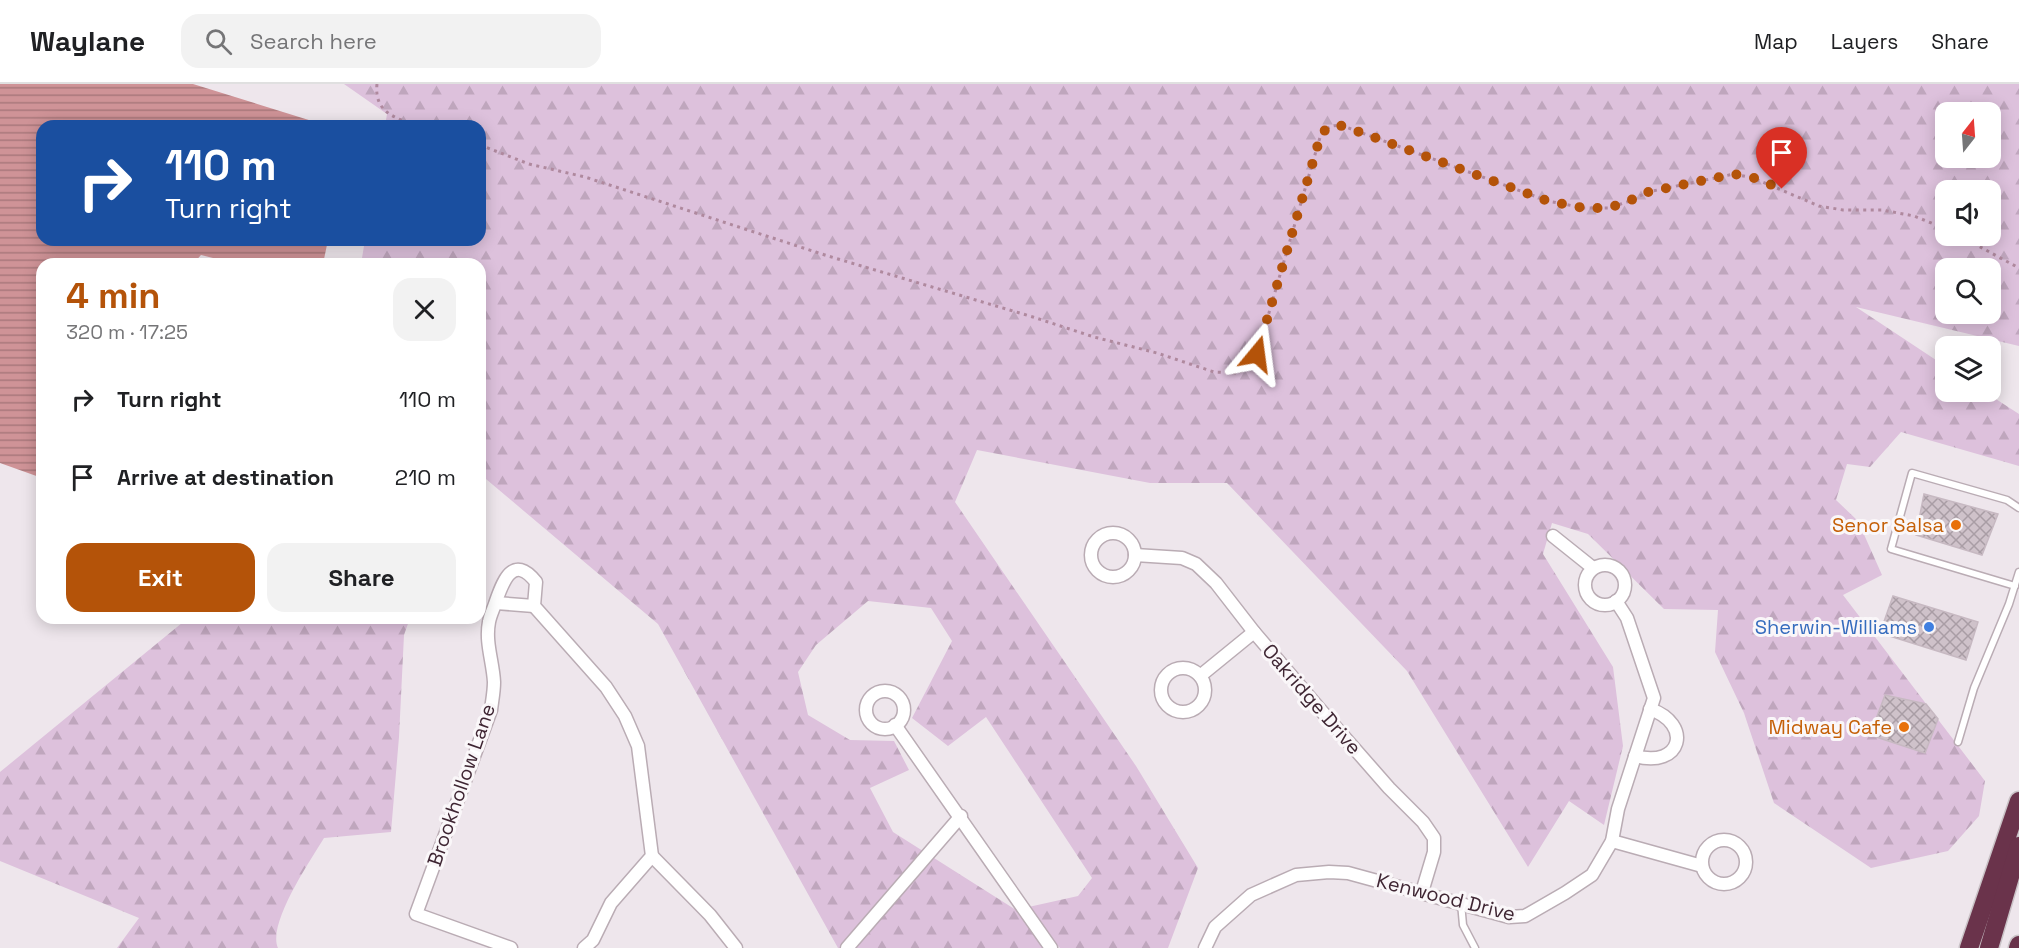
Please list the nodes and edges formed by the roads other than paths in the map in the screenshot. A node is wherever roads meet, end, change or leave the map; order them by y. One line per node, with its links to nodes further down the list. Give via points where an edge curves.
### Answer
1 (2019, 508): 6 (lane, via 2007,500 1912,473 1891,549)
2 (1552, 536): 4 (street)
3 (1135, 555): 10 (street, Oakridge Drive, via 1182,558 1196,564)
4 (1593, 568): 7 (street, via 1586,579 1590,598 1608,605); 7 (street, via 1606,564 1623,574 1624,594)
5 (2019, 572): 6 (lane)
6 (2015, 586): 14 (lane, via 1974,688)
7 (1616, 601): 12 (street, Kenwood Drive, via 1628,618 1654,698)
8 (496, 603): 9 (street); 9 (street, Brookhollow Lane, via 502,582 512,572 521,571 536,582); 24 (street, Brookhollow Lane, via 489,622 494,683 491,710 416,914)
9 (534, 606): 20 (street, via 606,687 626,716 638,746)
10 (1254, 632): 11 (street); 22 (street, Oakridge Drive, via 1434,838 1434,852)
11 (1200, 676)
12 (1650, 709): 15 (street, Kenwood Drive); 15 (street, via 1669,719 1676,728 1677,742 1674,750 1663,757)
13 (895, 725): 17 (street)
14 (1958, 742)
15 (1635, 756): 18 (street, Kenwood Drive)
16 (2019, 801): 31 (highway)
17 (961, 816): 27 (street); 28 (street)
18 (1612, 841): 21 (street); 23 (street, Kenwood Drive, via 1592,875 1525,916 1509,917)
19 (2019, 846): 32 (highway)
20 (652, 856): 25 (street, via 611,903 593,940); 26 (street, via 710,915)
21 (1702, 866)
22 (1422, 892): 23 (street, Kenwood Drive); 29 (street, Kenwood Drive, via 1348,873 1296,875 1251,895 1215,927)
23 (1461, 903): 30 (lane, via 1463,925)
24 (512, 948)
25 (584, 948)
26 (736, 948)
27 (847, 948)
28 (1051, 948)
29 (1205, 948)
30 (1475, 948)
31 (1969, 948)
32 (1989, 948)

